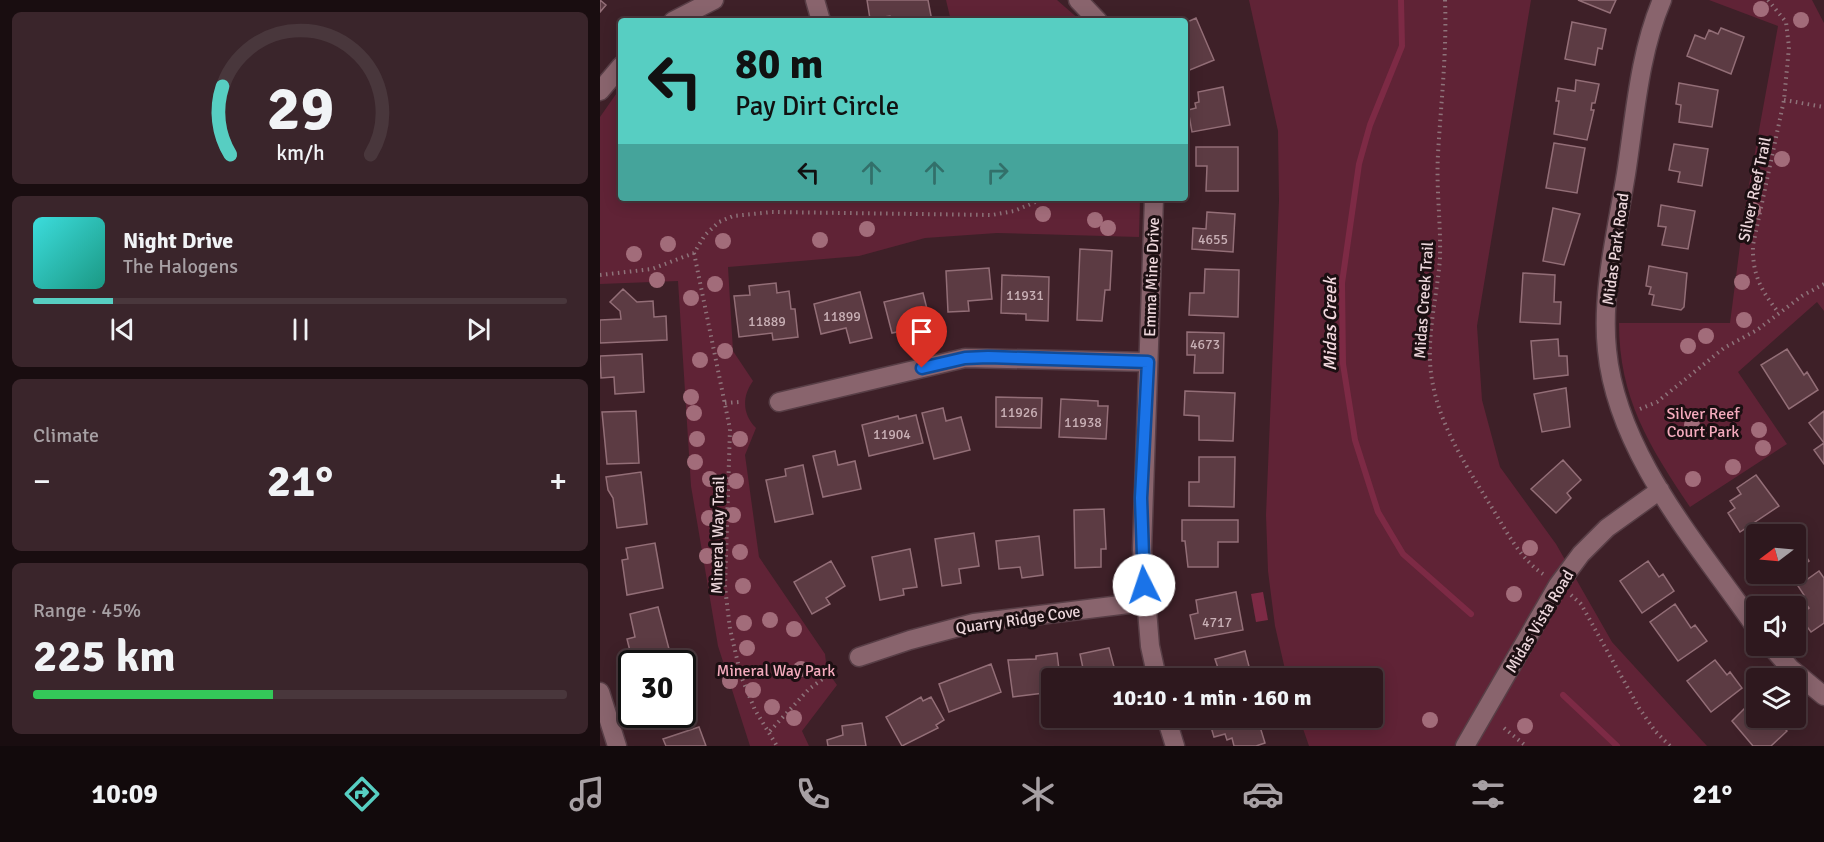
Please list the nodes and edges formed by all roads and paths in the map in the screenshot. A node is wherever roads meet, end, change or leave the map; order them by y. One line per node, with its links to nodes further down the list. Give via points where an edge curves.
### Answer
1 (714, 0): 7 (street)
2 (815, 0): 8 (street)
3 (1078, 0): 9 (street)
4 (1445, 0): 26 (path, Midas Creek Trail, via 1444,93 1437,182 1440,255 1430,344 1432,380 1441,415 1457,450 1512,541)
5 (1662, 0): 25 (street, Midas Park Road, via 1645,57 1607,303 1607,349 1621,415)
6 (1768, 0): 12 (path, Silver Reef Trail, via 1783,15 1788,28)
7 (679, 18)
8 (820, 18)
9 (1095, 18)
10 (618, 70): 11 (street)
11 (600, 91)
12 (1784, 100): 13 (path); 19 (path, Silver Reef Trail, via 1752,263 1761,290)
13 (1824, 107)
14 (1039, 201): 16 (path, via 1014,211 981,215 733,216 718,222)
15 (1154, 201): 20 (street, Emma Mine Drive)
16 (694, 253): 17 (path, via 652,269); 23 (path, Mineral Way Trail)
17 (600, 275)
18 (1824, 284): 19 (path)
19 (1779, 313): 24 (path, via 1701,365 1657,402)
20 (1148, 362): 22 (street, via 965,358); 28 (street, Emma Mine Drive, via 1141,498)
21 (739, 402): 23 (path)
22 (779, 402)
23 (725, 403): 38 (path, Mineral Way Trail, via 731,453 725,586 730,630 741,676 755,710)
24 (1640, 410)
25 (1660, 490): 29 (street, Midas Park Road); 42 (street, Midas Vista Road, via 1606,528 1581,554 1558,585)
26 (1539, 572)
27 (1577, 599): 44 (path, via 1639,708)
28 (1145, 602): 31 (street, Quarry Ridge Cove, via 974,623); 32 (street, Emma Mine Drive)
29 (1746, 613)
30 (1780, 656): 35 (street)
31 (859, 657)
32 (1155, 668)
33 (824, 678): 38 (path)
34 (600, 692): 39 (street)
35 (1824, 696)
36 (1169, 728): 41 (street)
37 (1504, 728): 43 (path)
38 (770, 731): 40 (path, Mineral Way Trail)
39 (617, 746)
40 (777, 746)
41 (1175, 746)
42 (1465, 746)
43 (1526, 746)
44 (1670, 746)

